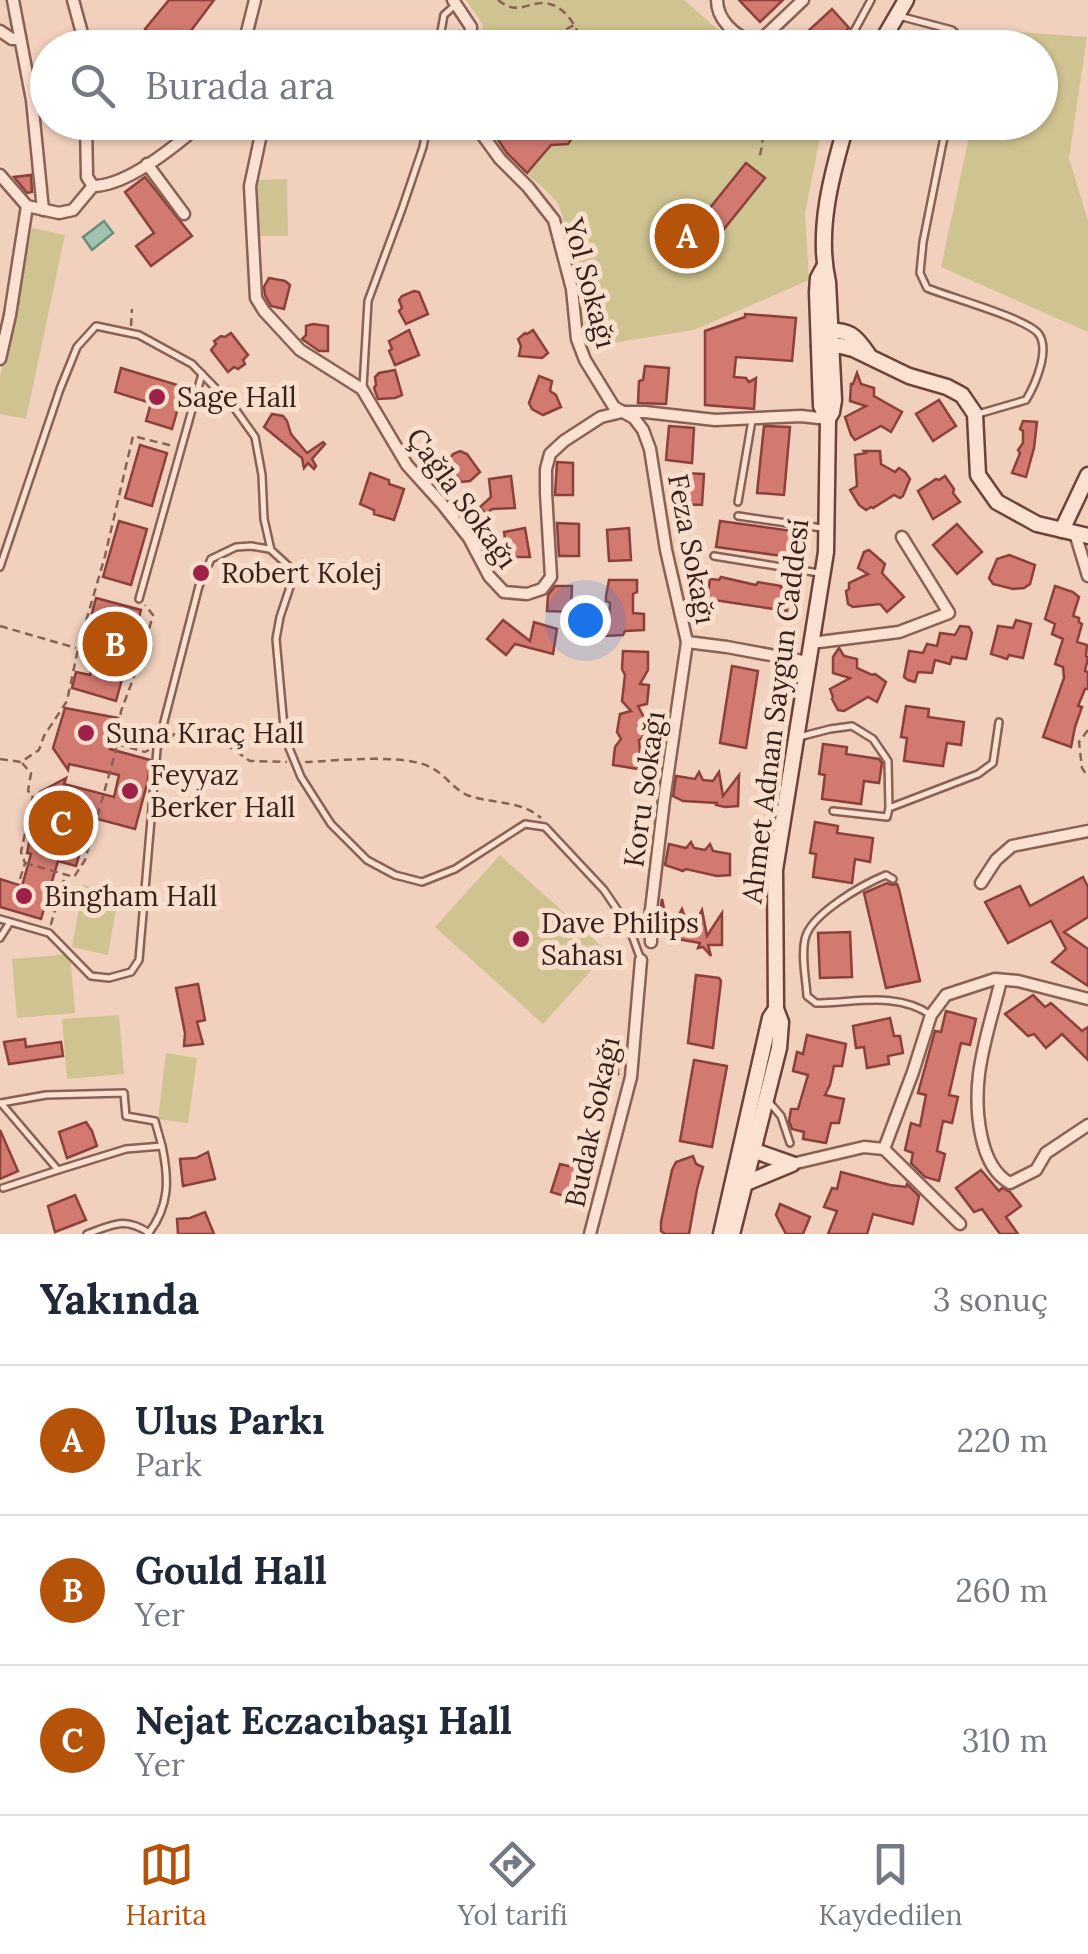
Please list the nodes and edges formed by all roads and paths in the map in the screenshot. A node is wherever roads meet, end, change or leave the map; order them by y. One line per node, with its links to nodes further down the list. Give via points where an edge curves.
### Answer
1 (14, 0): 24 (street)
2 (72, 0): 12 (street)
3 (255, 0): 13 (street)
4 (498, 0): 11 (path, via 513,8 552,4)
5 (716, 0): 18 (street, via 720,17)
6 (802, 0): 19 (street)
7 (872, 0): 20 (lane)
8 (906, 0): 10 (main road)
9 (454, 2): 14 (lane); 15 (street)
10 (897, 15): 21 (main road); 22 (lane)
11 (574, 25): 16 (path); 17 (path)
12 (81, 30)
13 (248, 30)
14 (441, 30)
15 (471, 30)
16 (565, 30)
17 (579, 30)
18 (734, 30)
19 (771, 30)
20 (855, 30)
21 (888, 30)
22 (952, 30)
23 (0, 32): 24 (street)
24 (20, 39): 25 (street)
25 (30, 90)
26 (36, 140): 40 (street)
27 (86, 140): 38 (street)
28 (180, 140): 36 (street)
29 (260, 140): 51 (street, Çağla Sokağı, via 250,186 256,298 300,350)
30 (424, 140): 51 (lane, via 368,301)
31 (485, 140): 52 (street, Yol Sokağı, via 554,220 577,339 600,386)
32 (762, 140): 35 (path)
33 (842, 140): 42 (main road, Ahmet Adnan Saygun Caddesi, via 828,195)
34 (944, 140): 53 (lane, via 920,272 927,288 1019,322 1038,333 1044,348 1026,400)
35 (759, 158)
36 (147, 164): 38 (street); 41 (street)
37 (0, 174): 39 (street)
38 (92, 186): 40 (street, via 73,210)
39 (26, 206): 40 (street); 49 (street)
40 (44, 210)
41 (184, 214)
42 (824, 267): 43 (main road, Ahmet Adnan Saygun Caddesi); 47 (main road, Ahmet Adnan Saygun Caddesi, via 818,278)
43 (829, 307): 46 (main road); 47 (main road, Ahmet Adnan Saygun Caddesi)
44 (132, 309): 45 (path)
45 (130, 332): 50 (lane); 65 (lane, via 96,326 77,346)
46 (854, 336): 47 (main road); 48 (main road)
47 (825, 338): 48 (main road); 54 (main road, Ahmet Adnan Saygun Caddesi, via 820,406)
48 (868, 355): 53 (main road, via 962,395)
49 (0, 359)
50 (202, 374): 56 (lane); 63 (lane, via 255,438)
51 (362, 390): 52 (street, Çağla Sokağı, via 407,465 469,538 489,576 504,592 527,594 551,576 550,454 601,417)
52 (622, 412): 55 (street, Çağla Sokağı); 70 (street, Feza Sokağı, via 634,418 650,449)
53 (975, 414): 61 (main road, via 978,474 997,502 1037,524)
54 (828, 419): 55 (street, Çağla Sokağı); 60 (main road, Ahmet Adnan Saygun Caddesi)
55 (752, 420): 58 (lane)
56 (182, 448): 68 (lane); 72 (path, via 133,436)
57 (1088, 474): 61 (main road)
58 (738, 502)
59 (738, 516): 60 (lane)
60 (825, 528): 66 (main road, Ahmet Adnan Saygun Caddesi)
61 (1075, 533): 67 (street)
62 (902, 537): 71 (street, via 949,613 899,632)
63 (271, 550): 78 (lane, via 236,547 212,560 199,586); 81 (lane, via 295,572 276,639 285,738)
64 (714, 556): 66 (lane)
65 (0, 567)
66 (822, 574): 71 (main road, Ahmet Adnan Saygun Caddesi)
67 (1088, 576)
68 (139, 599): 77 (path, via 153,614)
69 (0, 626): 72 (path)
70 (687, 642): 73 (street, Feza Sokağı); 96 (street, Koru Sokağı)
71 (811, 644): 73 (main road, Ahmet Adnan Saygun Caddesi)
72 (78, 649): 80 (path, via 67,702 38,750)
73 (808, 662): 76 (main road, Ahmet Adnan Saygun Caddesi)
74 (999, 722): 83 (lane, via 993,763)
75 (1088, 730): 82 (path, via 1080,742)
76 (796, 738): 83 (lane, via 852,726 874,738 888,760); 100 (main road, Ahmet Adnan Saygun Caddesi, via 774,870)
77 (117, 744): 78 (path, via 145,752); 88 (path, via 85,860 74,877)
78 (158, 746): 81 (path, via 180,728 210,734 250,760); 93 (lane, via 139,960 132,972 91,976 48,932)
79 (0, 758): 80 (path)
80 (21, 762): 87 (path, via 33,795 21,852)
81 (295, 762): 85 (path, via 414,761 466,794 530,808); 97 (lane, via 331,824 367,860 395,876 422,882 525,824 546,828 604,890)
82 (1088, 777)
83 (889, 808): 84 (lane, via 888,817)
84 (834, 811)
85 (544, 821)
86 (1088, 830): 91 (street, via 1012,846)
87 (25, 863): 88 (path); 89 (path)
88 (65, 874): 94 (path)
89 (20, 878)
90 (893, 879): 101 (lane, via 886,874 860,888 808,930 807,996 816,1002 894,1000)
91 (981, 882)
92 (0, 919): 93 (lane)
93 (10, 922): 95 (lane)
94 (52, 924)
95 (0, 938)
96 (652, 942)
97 (641, 960): 117 (street, Budak Sokağı, via 631,1076)
98 (1001, 980): 99 (street); 101 (street, via 946,995); 104 (street, via 979,1075 980,1140 998,1176 1010,1183 1023,1178 1046,1152)
99 (1088, 999)
100 (776, 1009): 102 (main road, Ahmet Adnan Saygun Caddesi, via 782,1022); 109 (main road, Ahmet Adnan Saygun Caddesi)
101 (931, 1015): 107 (street)
102 (766, 1100): 105 (lane, via 781,1116); 108 (main road, Ahmet Adnan Saygun Caddesi)
103 (0, 1103): 106 (lane, via 124,1093 126,1116 155,1121); 111 (lane)
104 (1088, 1126)
105 (790, 1143)
106 (162, 1146): 111 (lane, via 126,1149); 115 (lane, via 168,1186)
107 (884, 1150): 110 (street); 114 (street)
108 (754, 1151): 109 (main road); 110 (main road); 112 (main road, Ahmet Adnan Saygun Caddesi)
109 (738, 1164): 112 (main road); 118 (main road, Ahmet Adnan Saygun Caddesi)
110 (792, 1164): 112 (main road)
111 (58, 1170): 113 (lane)
112 (746, 1183): 119 (main road, Ahmet Adnan Saygun Caddesi)
113 (3, 1188)
114 (960, 1224)
115 (148, 1233): 116 (lane, via 121,1223)
116 (87, 1234)
117 (590, 1234)
118 (721, 1234)
119 (732, 1234)

